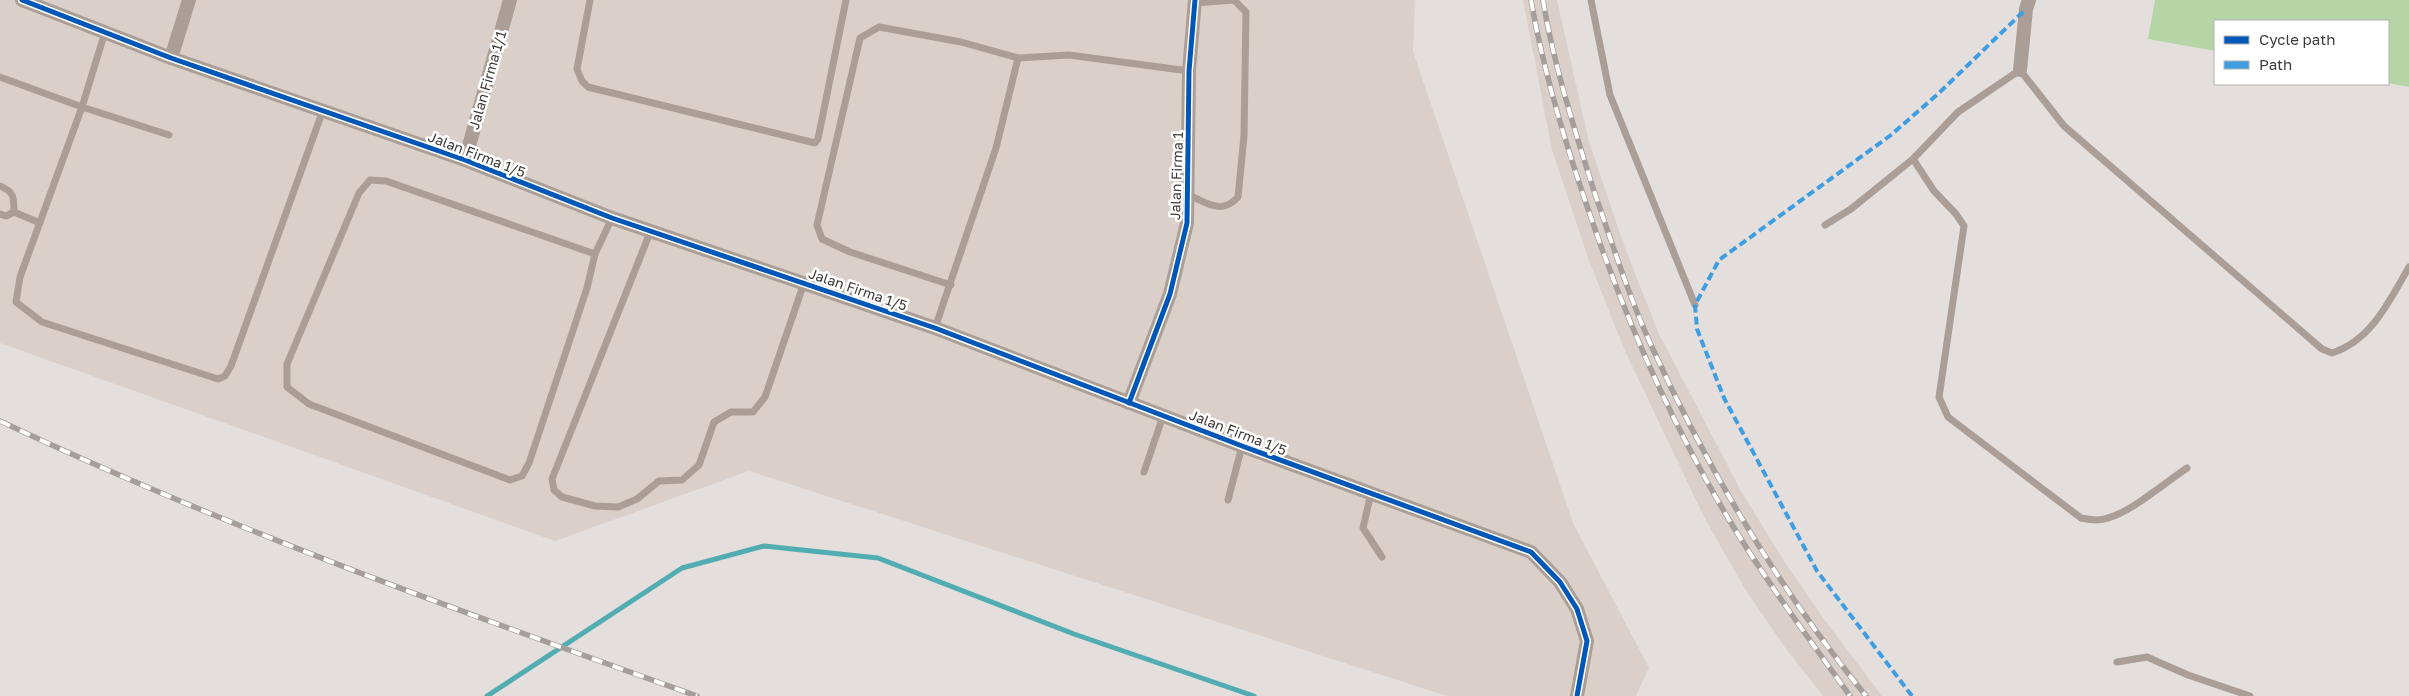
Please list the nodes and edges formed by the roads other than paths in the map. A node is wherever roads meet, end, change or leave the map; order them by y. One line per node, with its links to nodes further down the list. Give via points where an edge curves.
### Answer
1 (22, 0): 10 (street, Jalan Firma 1/5)
2 (189, 0): 11 (street)
3 (510, 0): 20 (street, Jalan Firma 1/1)
4 (590, 0): 5 (lane, via 577,69 588,87 815,143)
5 (846, 0)
6 (1234, 0): 9 (lane); 22 (lane, via 1246,12 1244,136 1238,197 1232,205 1216,208)
7 (1591, 0): 33 (lane, via 1610,96)
8 (2029, 0): 13 (street)
9 (1195, 2): 14 (street, Jalan Firma 1)
10 (105, 32): 11 (street, Jalan Firma 1/5); 16 (lane)
11 (170, 58): 17 (street, Jalan Firma 1/5)
12 (1018, 58): 14 (lane, via 1069,55); 32 (lane, via 996,148); 32 (lane, via 961,42 879,28 860,38 817,225 822,239 850,252)
13 (2020, 70): 19 (lane, via 1958,112); 30 (lane, via 2064,126 2322,349 2332,353 2356,342 2382,314)
14 (1189, 71): 22 (street, Jalan Firma 1)
15 (0, 77): 16 (lane)
16 (82, 107): 18 (lane); 26 (lane)
17 (323, 110): 20 (street, Jalan Firma 1/5); 26 (lane, via 231,366 225,376 218,379 42,322 16,302 20,277)
18 (169, 135)
19 (1913, 159): 27 (lane, via 1851,209); 38 (lane, via 1934,191 1964,226 1939,397 1948,417 2081,518 2108,518 2120,513)
20 (465, 160): 25 (street, Jalan Firma 1/5)
21 (0, 186): 23 (lane, via 10,190 14,196)
22 (1189, 195): 35 (street, Jalan Firma 1, via 1187,223 1170,294)
23 (14, 212): 24 (lane, via 6,216); 26 (lane)
24 (0, 214)
25 (612, 218): 28 (street, Jalan Firma 1/5); 29 (lane)
26 (40, 223)
27 (1825, 225)
28 (651, 230): 31 (street, Jalan Firma 1/5); 31 (lane, via 552,479 554,490 562,497 595,506 618,507 638,499 659,481 682,480 699,465 714,422 731,412 754,412 765,397)
29 (595, 254): 29 (lane, via 587,288 522,476 510,480 309,404 287,386 287,364 359,193 370,180 386,182)
30 (2409, 267)
31 (804, 282): 34 (street, Jalan Firma 1/5)
32 (951, 285): 34 (lane)
33 (1695, 306)
34 (935, 328): 35 (street, Jalan Firma 1/5)
35 (1129, 403): 36 (street, Jalan Firma 1/5)
36 (1163, 416): 37 (street, Jalan Firma 1/5); 39 (lane)
37 (1242, 446): 40 (street, Jalan Firma 1/5); 41 (lane)
38 (2187, 468)
39 (1144, 472)
40 (1371, 494): 42 (lane, via 1363,528); 44 (street, Jalan Firma 1/5, via 1531,552 1560,582 1577,609 1587,641)
41 (1228, 500)
42 (1382, 557)
43 (2117, 662): 45 (lane, via 2147,658)
44 (1577, 696)
45 (2250, 696)

